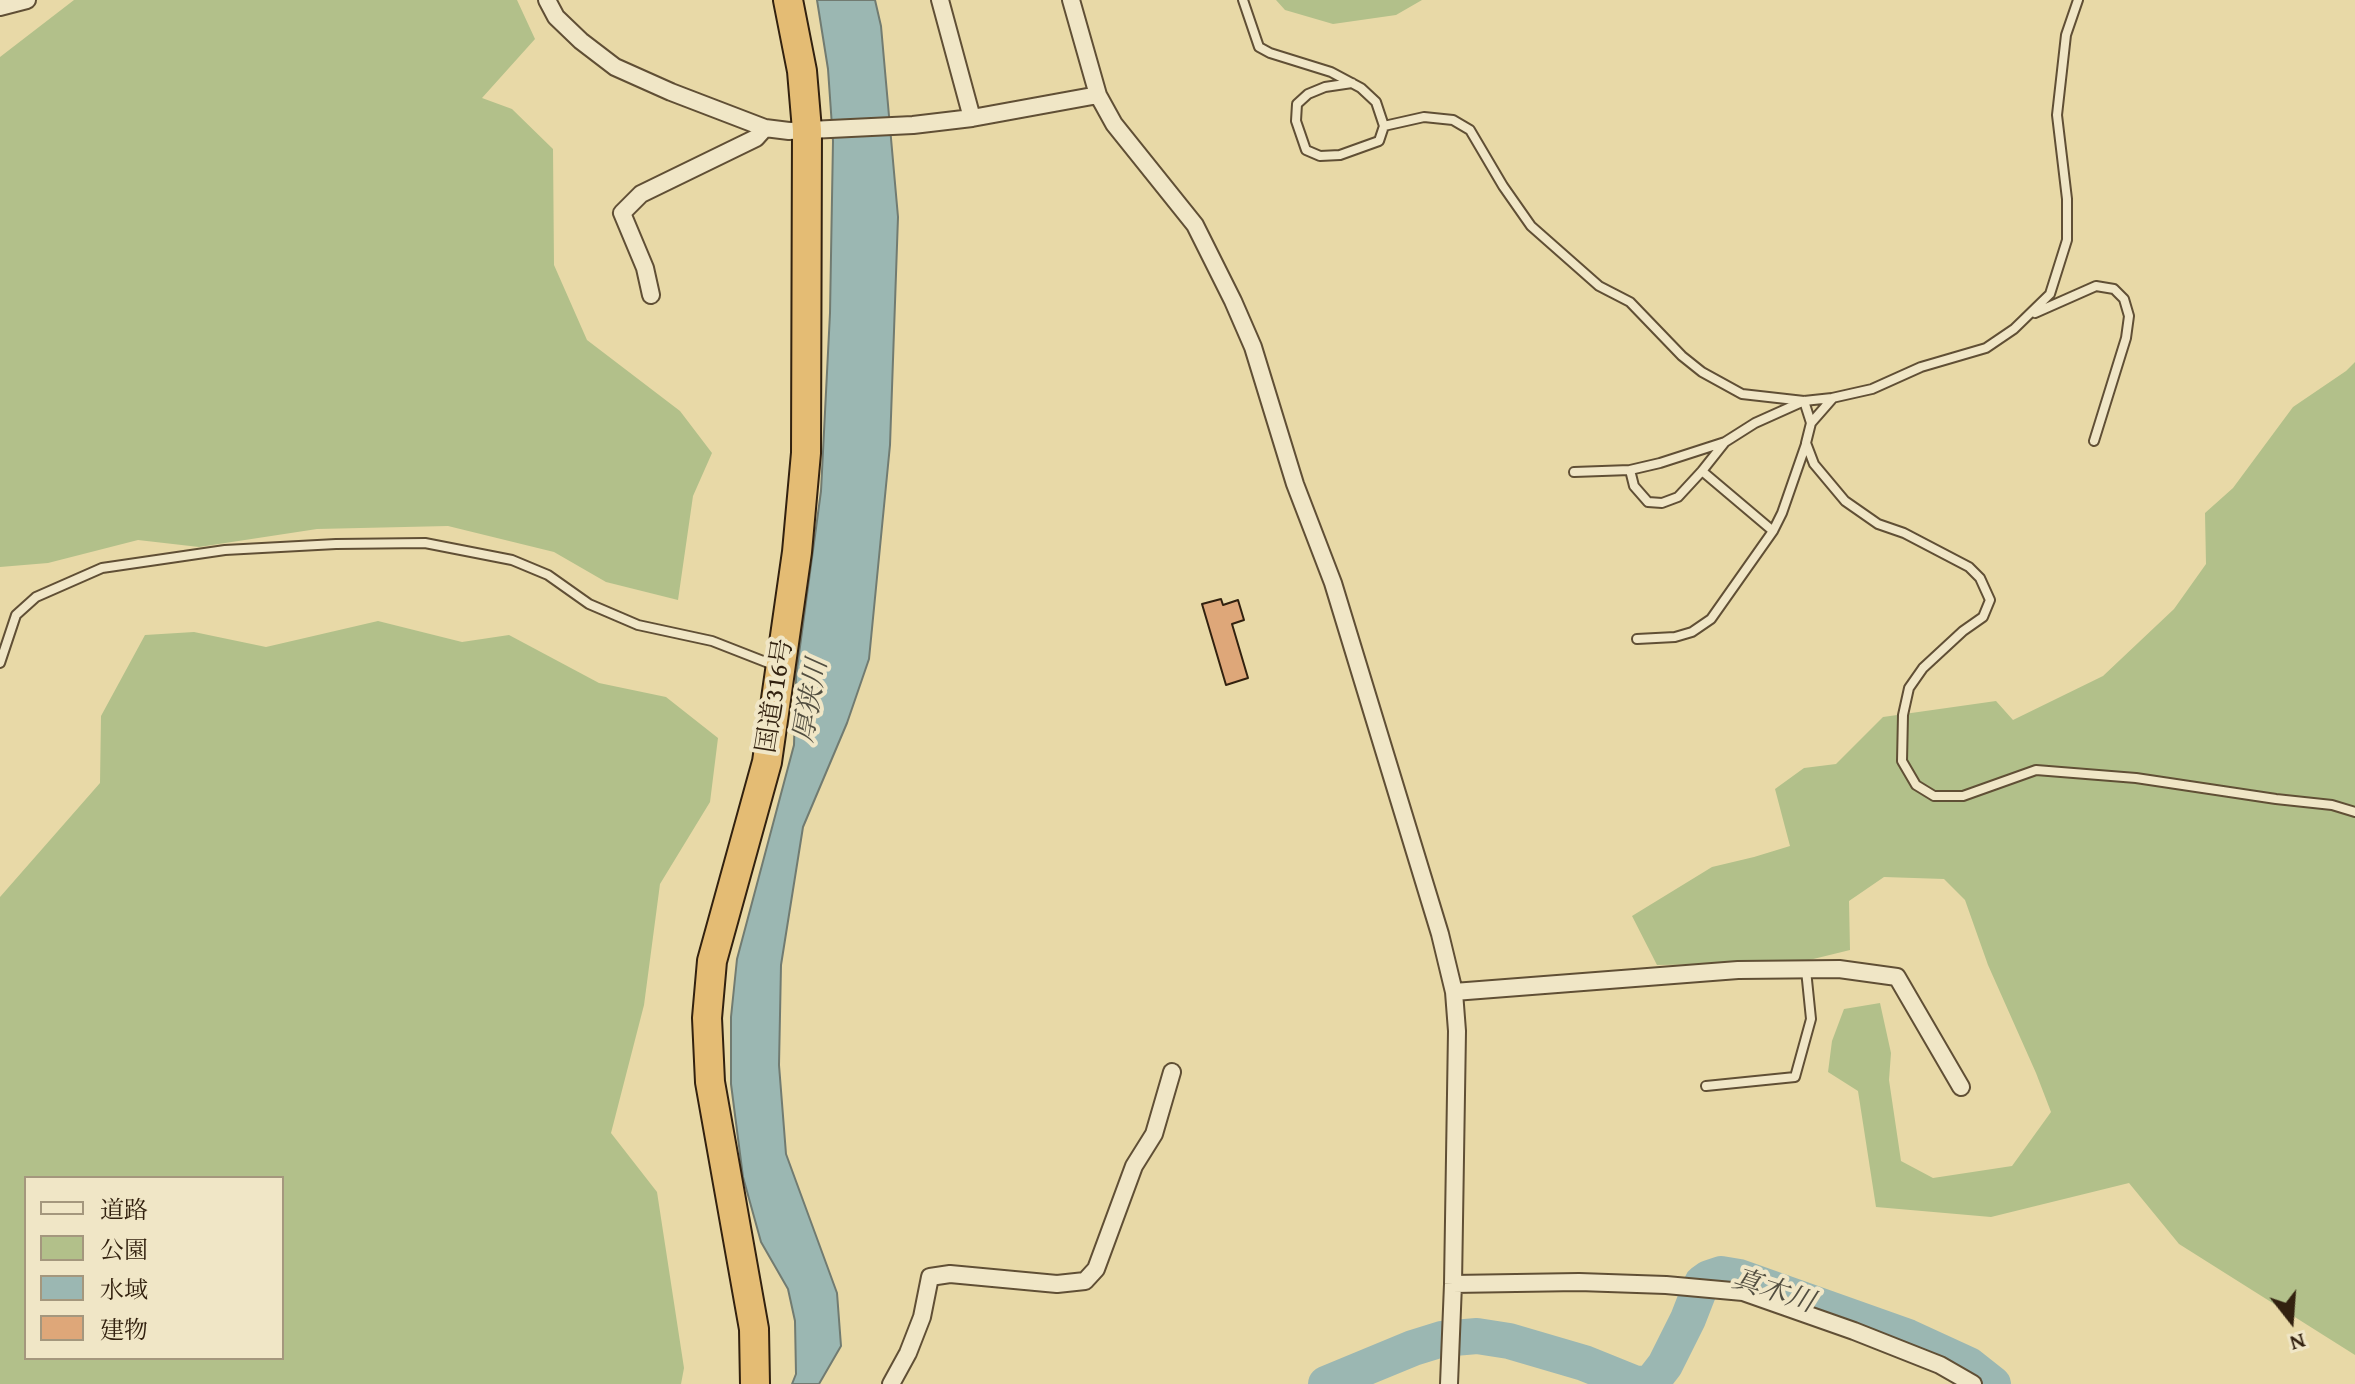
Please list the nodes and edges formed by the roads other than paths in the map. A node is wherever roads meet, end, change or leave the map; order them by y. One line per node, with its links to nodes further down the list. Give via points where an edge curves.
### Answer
1 (27, 0): 8 (street)
2 (547, 0): 13 (street, via 556,17 615,67)
3 (788, 0): 14 (highway, 国道316号)
4 (940, 0): 11 (street)
5 (1071, 0): 10 (street)
6 (1243, 0): 9 (lane, via 1259,47)
7 (2078, 0): 16 (lane, via 2066,35 2057,115 2067,240 2050,294)
8 (0, 7)
9 (1352, 83): 12 (lane, via 1376,102); 12 (lane, via 1325,87 1297,104 1296,121 1306,150 1340,155 1379,141)
10 (1098, 95): 11 (street); 32 (street, via 1114,124 1195,225 1253,347 1295,484 1333,583)
11 (972, 118): 14 (street)
12 (1384, 126): 18 (lane, via 1424,117 1453,120 1470,130 1531,226 1599,286 1630,302 1682,356 1742,394)
13 (765, 128): 14 (street); 15 (street, via 756,138 641,194 622,213)
14 (813, 129): 29 (highway, 国道316号, via 806,453)
15 (651, 295)
16 (2031, 315): 17 (lane, via 1986,348); 20 (lane, via 2096,286 2114,289 2124,299 2129,316 2126,338)
17 (1832, 398): 18 (lane); 19 (lane)
18 (1804, 401): 19 (lane); 21 (lane)
19 (1811, 423): 22 (lane)
20 (2094, 441)
21 (1725, 442): 23 (lane); 24 (lane)
22 (1806, 443): 26 (lane); 30 (lane, via 1814,464 1845,501 1878,524 1969,567 1990,600 1983,617 1923,668 1909,688 1902,761 1916,785 1934,796 1963,796 2036,770 2083,772)
23 (1630, 470): 24 (lane, via 1634,486 1648,502 1662,503 1678,497); 25 (lane)
24 (1702, 471): 26 (lane)
25 (1574, 472)
26 (1773, 531): 27 (lane, via 1711,619 1675,637)
27 (1637, 639)
28 (0, 663): 29 (lane, via 16,615 36,597 102,568 225,550 425,543 512,560 638,625 712,641)
29 (781, 668): 37 (highway, 国道316号, via 767,762 712,961 707,1018 712,1096 754,1329)
30 (2355, 812)
31 (1806, 970): 32 (street, via 1738,970); 34 (lane, via 1811,1019 1795,1077); 35 (street, via 1897,977)
32 (1454, 992): 36 (street)
33 (1172, 1072): 38 (street, via 1154,1134 1134,1166 1096,1269 1085,1281 1057,1284 950,1274 930,1277 922,1317)
34 (1706, 1086)
35 (1961, 1087)
36 (1453, 1284): 39 (street); 40 (street, via 1579,1282 1743,1292 1940,1365)
37 (755, 1384)
38 (891, 1384)
39 (1449, 1384)
40 (1973, 1384)

